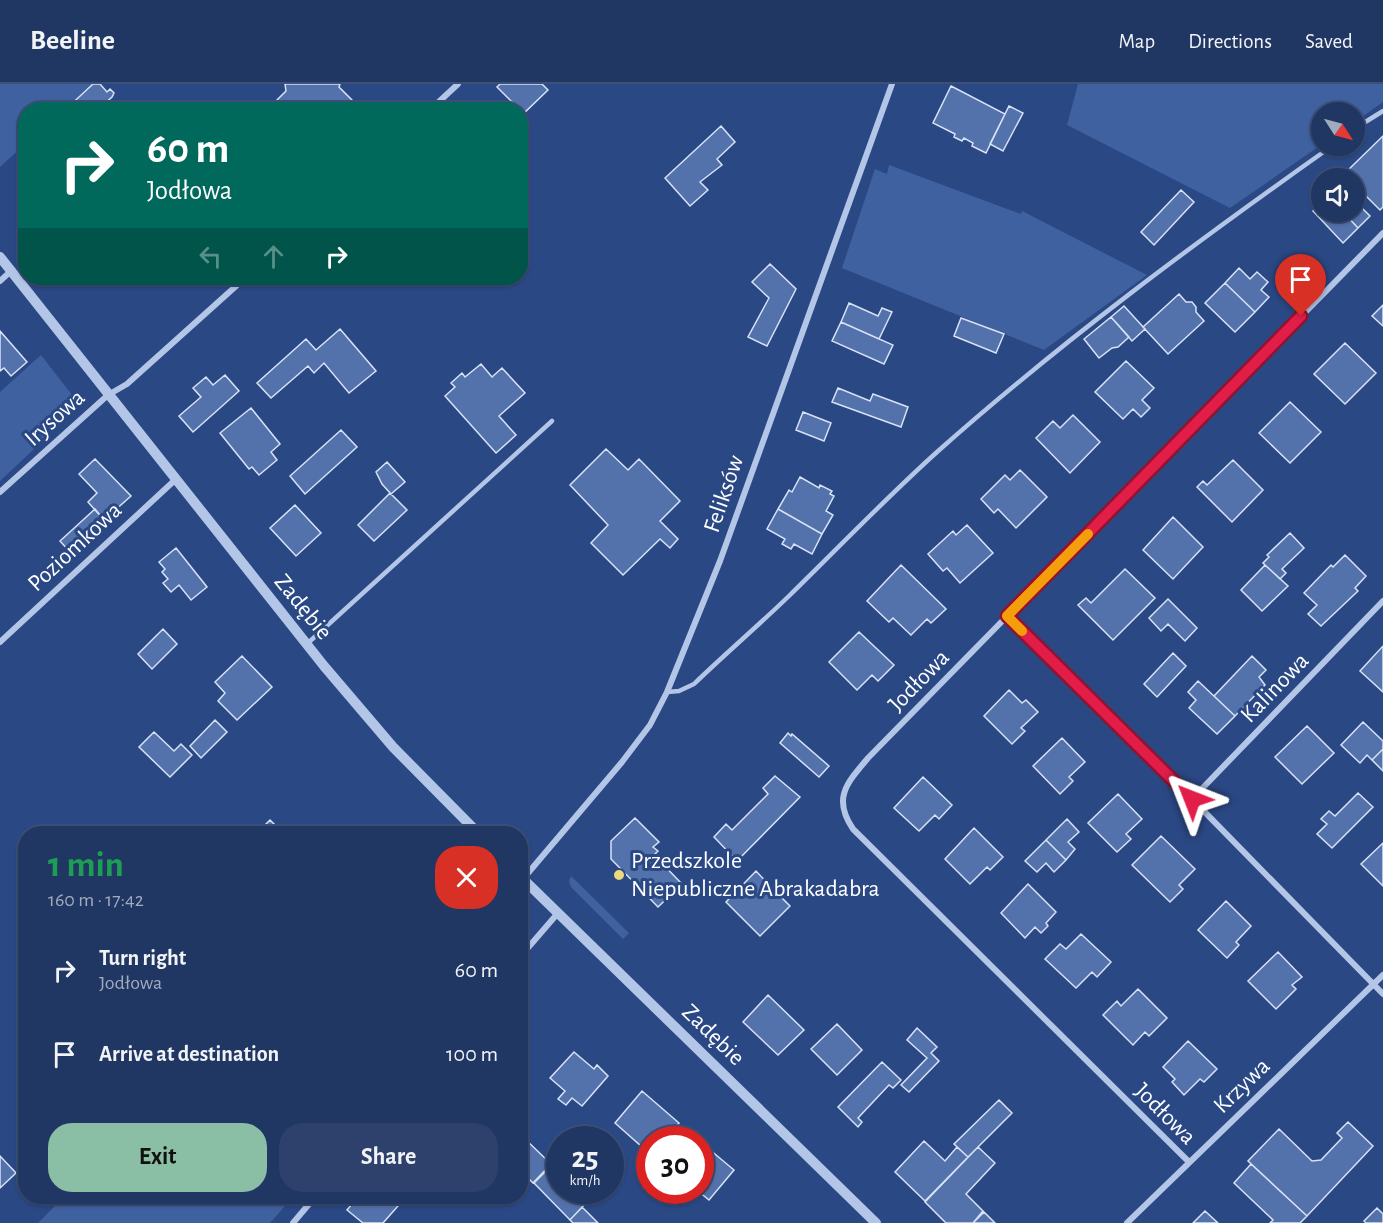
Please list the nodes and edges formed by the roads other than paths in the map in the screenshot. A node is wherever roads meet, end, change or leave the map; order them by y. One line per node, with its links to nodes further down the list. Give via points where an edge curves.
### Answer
1 (458, 84): 3 (street)
2 (892, 84): 22 (street, Feliksów, via 720,561)
3 (439, 102)
4 (1383, 111): 5 (lane)
5 (1365, 122)
6 (1318, 156): 22 (lane, via 1056,351 938,452 694,684 679,692)
7 (1383, 233): 19 (street, Jodłowa)
8 (0, 257): 9 (street, Zadębie)
9 (11, 270): 10 (street, Zadębie); 11 (street)
10 (18, 279)
11 (0, 281)
12 (23, 285): 14 (street, Zadębie)
13 (237, 285): 14 (street, via 127,384)
14 (108, 395): 16 (street, Zadębie); 17 (street, Irysowa)
15 (552, 421): 21 (lane)
16 (175, 480): 20 (street, Poziomkowa); 21 (street, Zadębie)
17 (0, 492)
18 (1383, 601): 23 (street, Kalinowa)
19 (1007, 616): 23 (street); 32 (street, Jodłowa, via 854,775 842,800 846,818 952,929)
20 (0, 642)
21 (307, 645): 24 (street, Zadębie, via 393,747)
22 (667, 692): 25 (street, Feliksów, via 650,725 622,762)
23 (1192, 799): 30 (street)
24 (471, 826)
25 (528, 871)
26 (528, 884): 27 (street, Zadębie)
27 (558, 913): 28 (street); 35 (street, Zadębie)
28 (528, 948)
29 (1383, 975): 30 (street, Krzywa)
30 (1373, 985): 31 (street); 32 (street, Krzywa)
31 (1383, 994)
32 (1189, 1162): 36 (street, Krzywa)
33 (309, 1204): 34 (street)
34 (293, 1223)
35 (876, 1223)
36 (1127, 1223)

